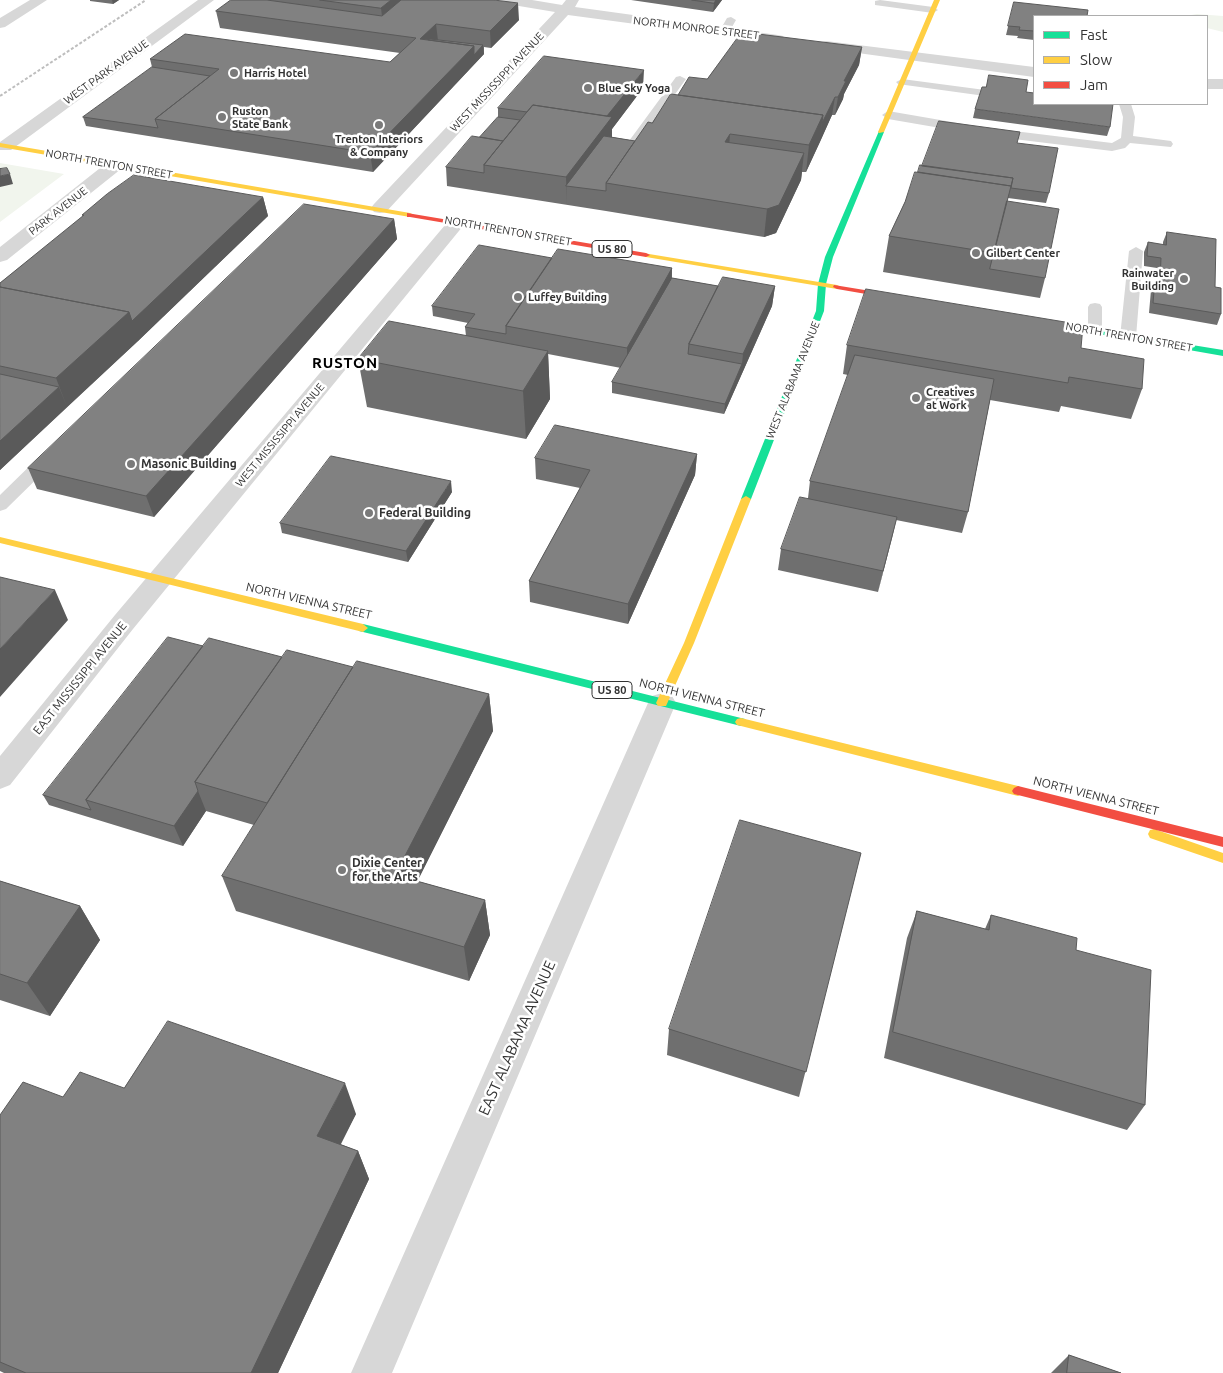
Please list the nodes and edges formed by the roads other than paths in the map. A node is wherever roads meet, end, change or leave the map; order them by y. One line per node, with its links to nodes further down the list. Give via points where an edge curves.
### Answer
1 (40, 0): 7 (street)
2 (207, 0): 21 (street, WEST PARK AVENUE)
3 (507, 0): 5 (street, NORTH MONROE STREET)
4 (879, 3): 6 (lane)
5 (569, 5): 8 (street, NORTH MONROE STREET, via 727,26); 25 (street, WEST MISSISSIPPI AVENUE)
6 (935, 5): 10 (main road, WEST ALABAMA AVENUE)
7 (0, 24)
8 (791, 40)
9 (810, 43): 10 (street)
10 (913, 57): 11 (street); 13 (main road, WEST ALABAMA AVENUE)
11 (1033, 72)
12 (680, 79): 22 (lane)
13 (903, 79): 16 (lane); 18 (main road, WEST ALABAMA AVENUE)
14 (1208, 84): 15 (street)
15 (1223, 84)
16 (986, 90)
17 (1121, 106): 19 (lane, via 1129,117)
18 (888, 115): 19 (lane, via 1098,146 1121,145); 30 (main road, WEST ALABAMA AVENUE, via 829,257)
19 (1127, 139): 20 (lane)
20 (1167, 144)
21 (3, 146): 23 (main road, NORTH TRENTON STREET / US 80)
22 (629, 150)
23 (115, 165): 24 (main road, NORTH TRENTON STREET / US 80); 29 (street, PARK AVENUE)
24 (313, 197): 25 (main road, NORTH TRENTON STREET / US 80); 26 (lane)
25 (380, 208): 27 (main road, NORTH TRENTON STREET / US 80)
26 (299, 212)
27 (457, 222): 30 (main road, NORTH TRENTON STREET / US 80); 40 (street, WEST MISSISSIPPI AVENUE)
28 (1136, 251): 35 (lane)
29 (0, 256)
30 (822, 284): 31 (main road, NORTH TRENTON STREET / US 80); 41 (main road, WEST ALABAMA AVENUE, via 820,312)
31 (912, 300)
32 (1095, 307): 34 (lane)
33 (1038, 321): 34 (main road, NORTH TRENTON STREET)
34 (1095, 331): 35 (main road, NORTH TRENTON STREET)
35 (1128, 337): 36 (main road, NORTH TRENTON STREET)
36 (1223, 353)
37 (58, 448): 38 (lane)
38 (0, 505)
39 (0, 540): 40 (main road, NORTH VIENNA STREET / US 80)
40 (160, 579): 41 (main road, NORTH VIENNA STREET / US 80); 42 (street, EAST MISSISSIPPI AVENUE)
41 (662, 702): 43 (main road, NORTH VIENNA STREET / US 80); 46 (street, EAST ALABAMA AVENUE)
42 (0, 777)
43 (1049, 798): 44 (main road, NORTH VIENNA STREET / US 80); 45 (main road)
44 (1223, 842)
45 (1223, 858)
46 (371, 1373)

